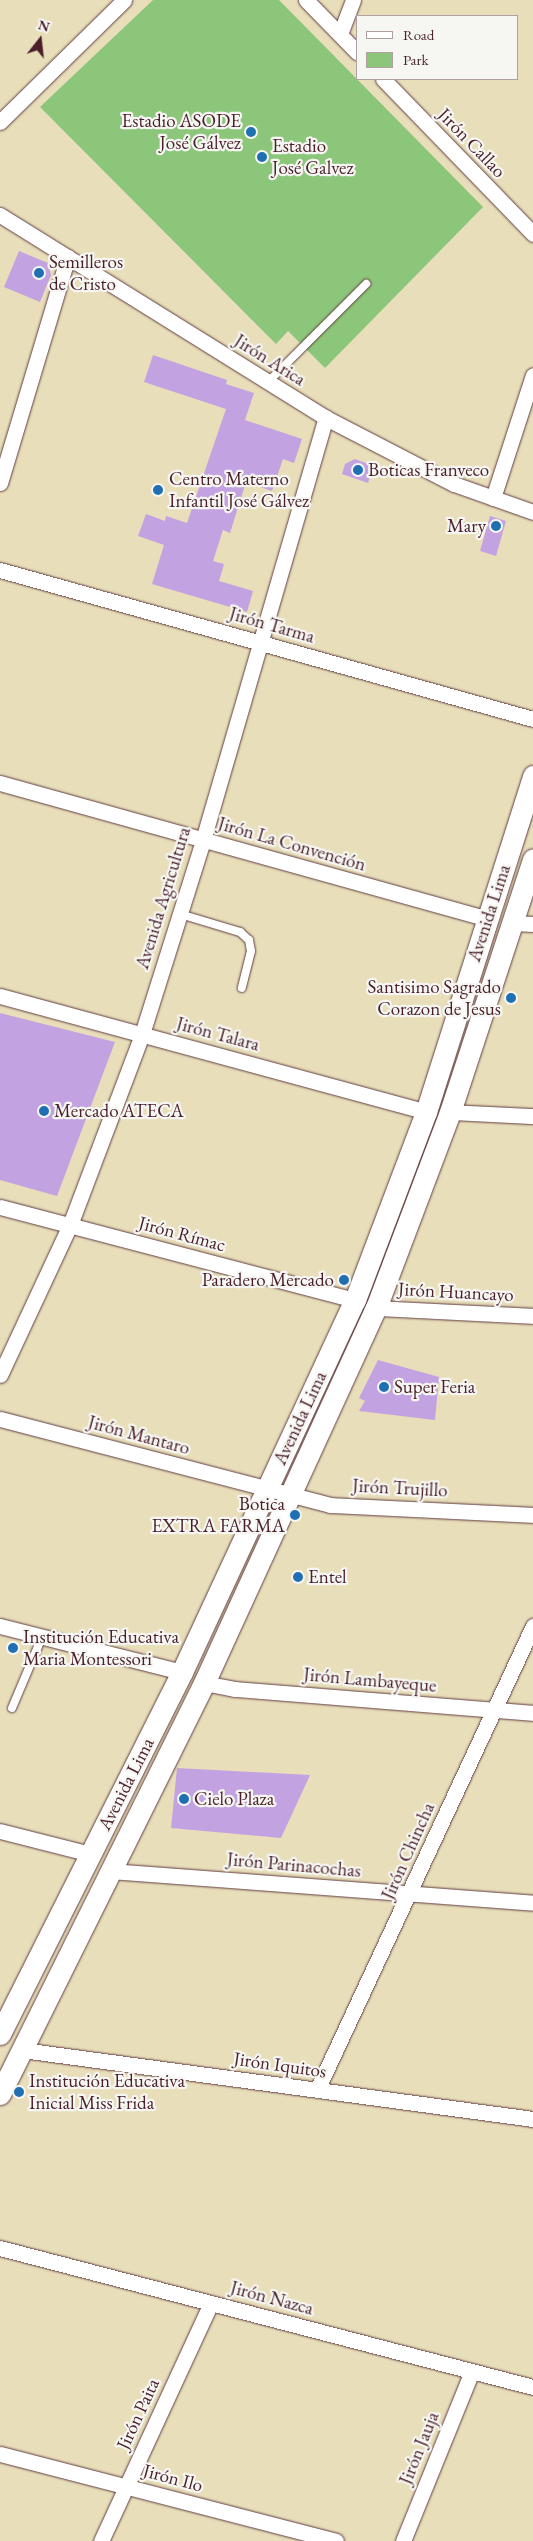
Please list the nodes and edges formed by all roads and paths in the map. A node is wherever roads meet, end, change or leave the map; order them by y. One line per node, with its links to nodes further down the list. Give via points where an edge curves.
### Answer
1 (124, 0): 7 (street)
2 (306, 0): 4 (street)
3 (353, 0): 4 (street)
4 (340, 34): 5 (street)
5 (356, 51)
6 (384, 80): 9 (street, Jirón Callao)
7 (0, 122)
8 (0, 215): 10 (street, Jirón Arica)
9 (533, 234)
10 (68, 257): 13 (street, Jirón Arica); 15 (street)
11 (366, 284): 13 (lane)
12 (533, 375): 16 (street)
13 (268, 382): 14 (street, Jirón Arica)
14 (326, 418): 16 (street, Jirón Arica, via 412,465); 19 (street, Avenida Agricultura)
15 (0, 483)
16 (493, 498): 17 (street, Jirón Arica)
17 (533, 512)
18 (0, 570): 19 (street, Jirón Tarma)
19 (259, 642): 20 (street, Jirón Tarma); 23 (street, Avenida Agricultura)
20 (533, 719)
21 (533, 776): 26 (main road, Avenida Lima)
22 (0, 783): 23 (street, Jirón La Convención)
23 (203, 840): 25 (street, Avenida Agricultura); 26 (street, Jirón La Convención)
24 (533, 858): 27 (main road, Avenida Lima)
25 (180, 914): 29 (lane, via 240,932 249,940 252,951); 31 (street, Avenida Agricultura)
26 (488, 919): 32 (main road, Avenida Lima)
27 (512, 923): 28 (street); 33 (main road, Avenida Lima)
28 (533, 924)
29 (242, 988)
30 (0, 996): 31 (street, Jirón Talara)
31 (142, 1034): 32 (street, Jirón Talara); 36 (street, Avenida Agricultura)
32 (426, 1112): 37 (main road, Avenida Lima)
33 (450, 1112): 34 (street); 38 (main road, Avenida Lima)
34 (533, 1116)
35 (0, 1207): 36 (street, Jirón Rímac)
36 (70, 1225): 37 (street, Jirón Rímac); 40 (street, Avenida Agricultura)
37 (354, 1300): 42 (main road, Avenida Lima)
38 (376, 1308): 39 (street, Jirón Huancayo); 43 (main road, Avenida Lima)
39 (533, 1316)
40 (0, 1376)
41 (0, 1419): 42 (street, Jirón Mantaro)
42 (267, 1489): 43 (street, Jirón Trujillo); 48 (main road, Avenida Lima)
43 (291, 1496): 44 (street, Jirón Trujillo, via 330,1505); 49 (main road, Avenida Lima)
44 (533, 1515)
45 (0, 1626): 47 (street)
46 (533, 1626): 51 (street, Jirón Chincha)
47 (42, 1637): 48 (street); 50 (lane)
48 (182, 1672): 54 (main road, Avenida Lima)
49 (204, 1683): 51 (street, Jirón Lambayeque, via 235,1689); 55 (main road, Avenida Lima)
50 (12, 1708)
51 (494, 1710): 52 (street, Jirón Lambayeque); 56 (street, Jirón Chincha)
52 (533, 1713)
53 (0, 1831): 54 (street)
54 (91, 1854): 58 (main road, Avenida Lima)
55 (112, 1871): 56 (street, Jirón Parinacochas); 59 (main road, Avenida Lima)
56 (411, 1894): 57 (street, Jirón Parinacochas); 60 (street, Jirón Chincha)
57 (533, 1904)
58 (0, 2034)
59 (22, 2050): 60 (street, Jirón Iquitos); 61 (main road, Avenida Lima)
60 (317, 2090): 62 (street, Jirón Iquitos)
61 (0, 2094)
62 (533, 2119)
63 (0, 2248): 64 (street, Jirón Nazca)
64 (211, 2303): 65 (street, Jirón Nazca); 68 (street, Jirón Paita)
65 (472, 2371): 66 (street, Jirón Nazca); 71 (street, Jirón Jauja)
66 (533, 2386)
67 (0, 2454): 68 (street, Jirón Ilo)
68 (127, 2487): 69 (street, Jirón Paita); 70 (street, Jirón Ilo)
69 (101, 2541)
70 (336, 2541)
71 (403, 2541)

